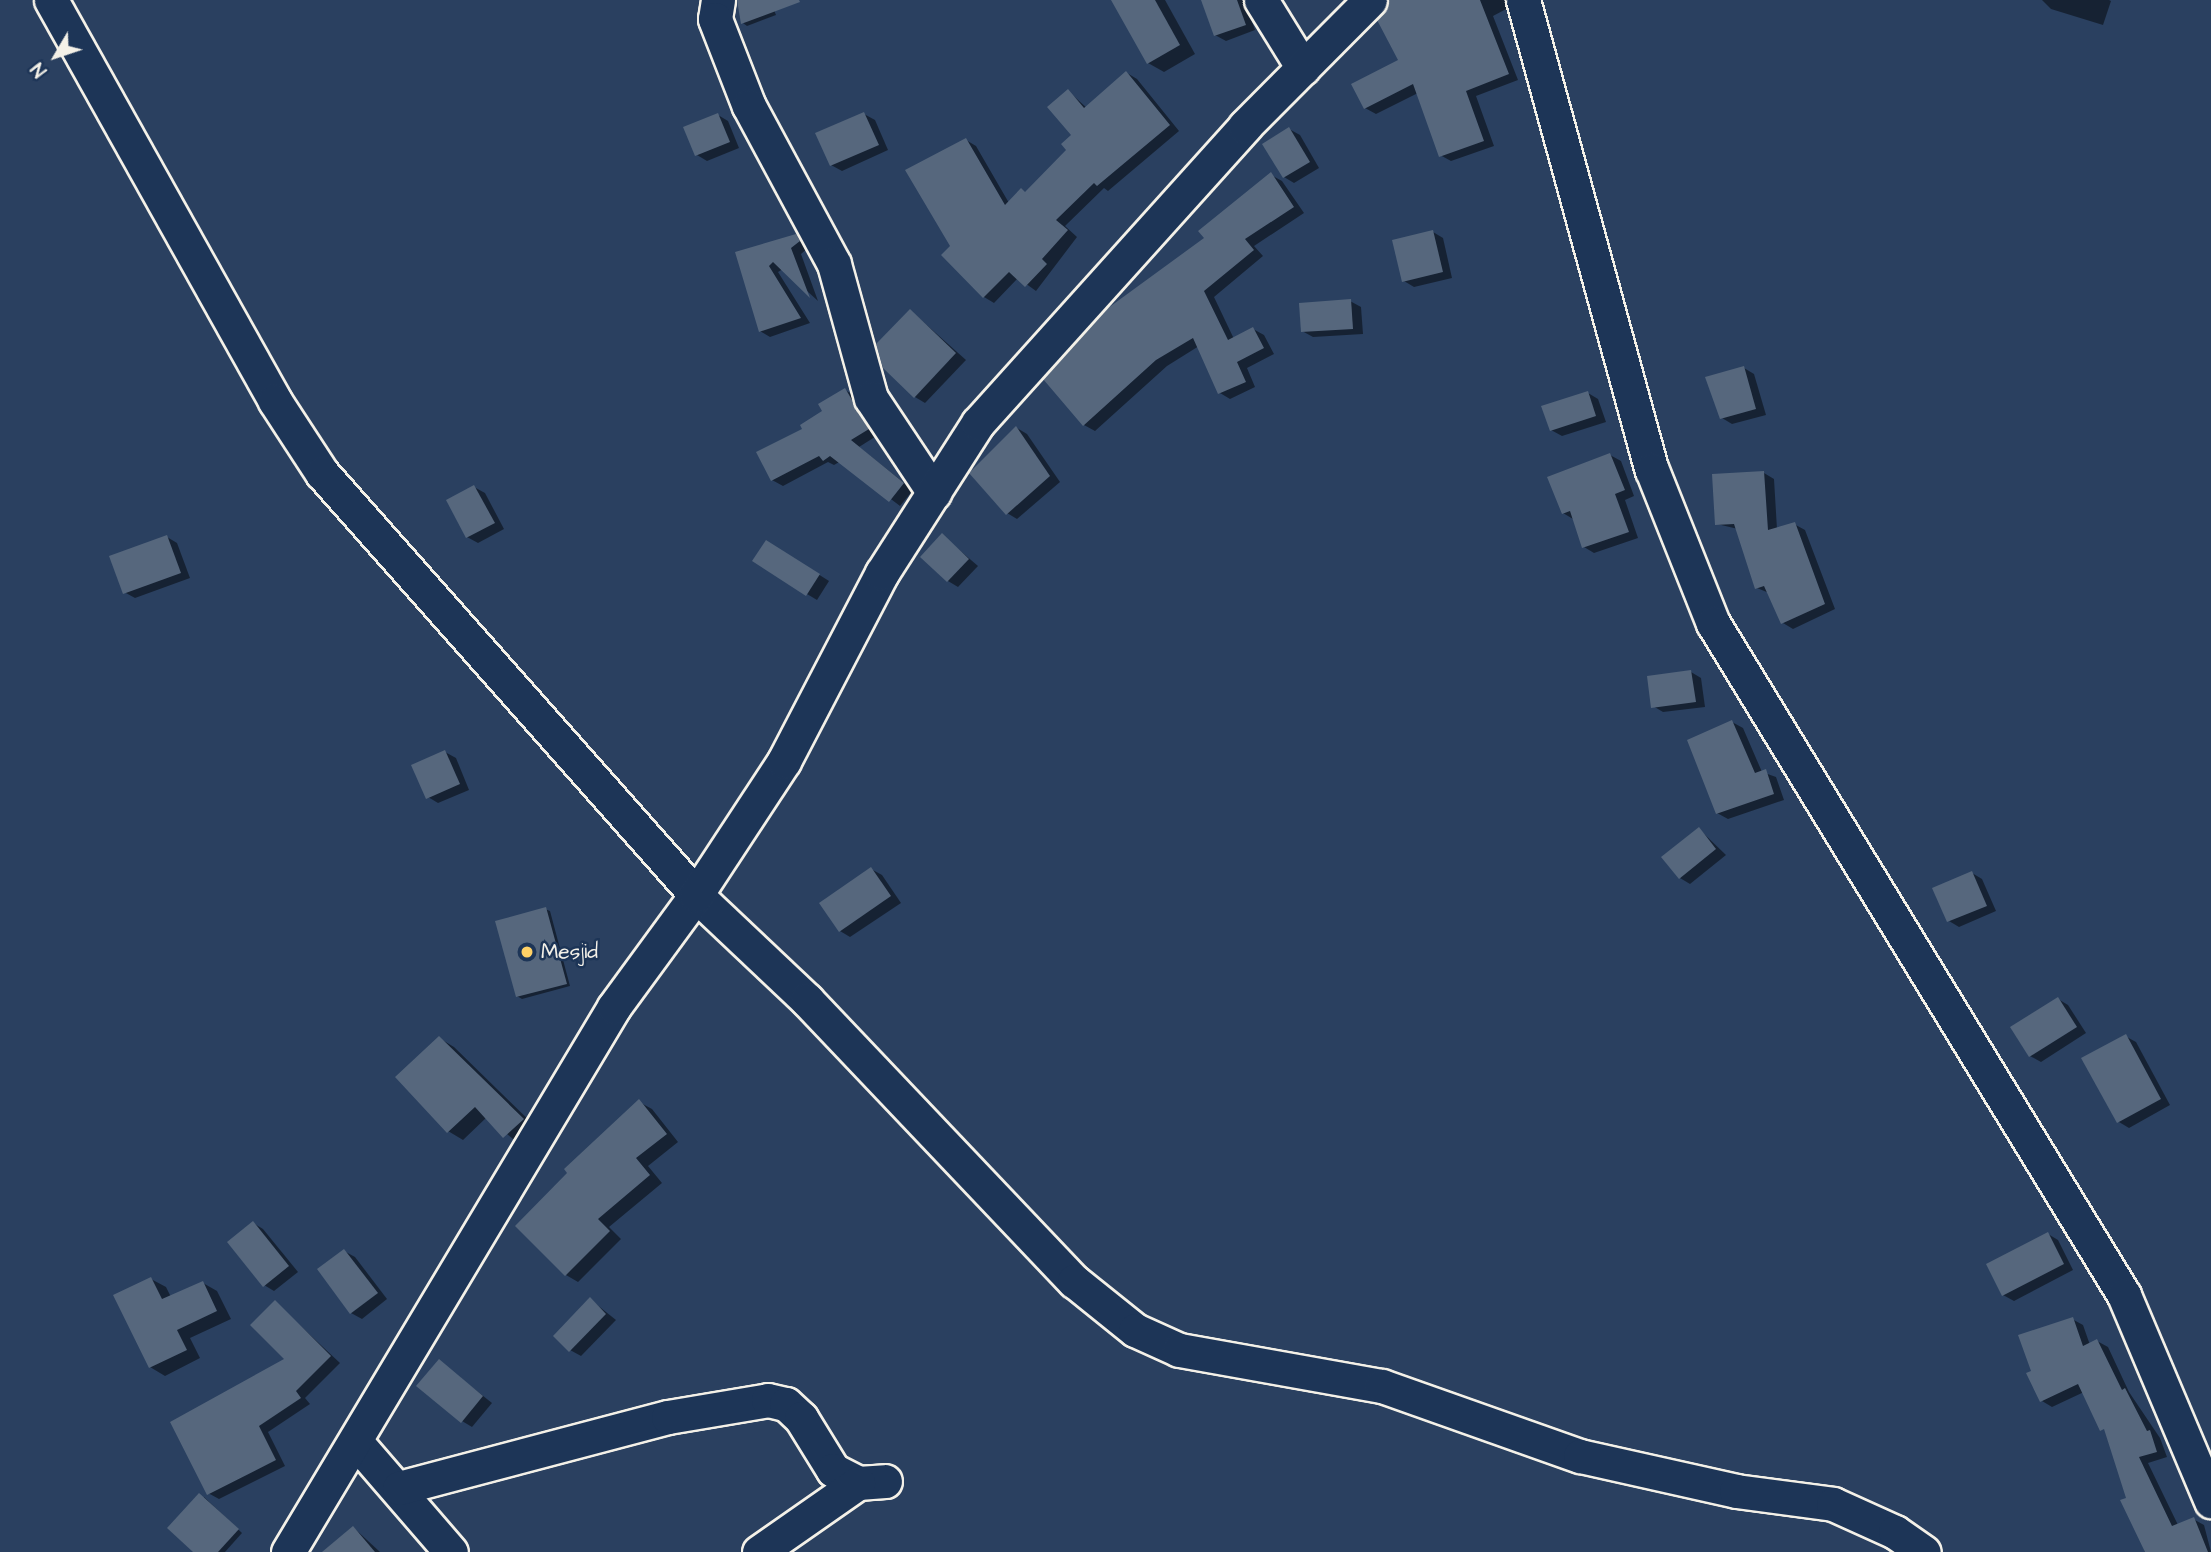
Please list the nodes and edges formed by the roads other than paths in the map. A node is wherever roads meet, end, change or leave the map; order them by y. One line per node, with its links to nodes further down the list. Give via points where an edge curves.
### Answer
1 (51, 0): 8 (street, via 301,445)
2 (718, 0): 7 (street, via 715,19 749,106 834,264 871,398)
3 (1261, 0): 6 (street)
4 (1370, 0): 6 (street)
5 (1523, 0): 11 (street, via 1652,470 1713,623 2124,1295)
6 (1303, 68): 7 (street, via 1038,352 978,423)
7 (933, 493): 8 (street, via 883,573 784,761)
8 (696, 895): 9 (street, via 614,1007); 15 (street, via 807,1000 1074,1281 1135,1330 1179,1350 1382,1385 1580,1456 1736,1492 1833,1504 1895,1532)
9 (356, 1442): 10 (street); 12 (street)
10 (399, 1488): 13 (street); 14 (street, via 668,1417 768,1399 786,1404 802,1418 833,1470 872,1482)
11 (2211, 1501)
12 (288, 1552)
13 (451, 1552)
14 (759, 1552)
15 (1924, 1552)

